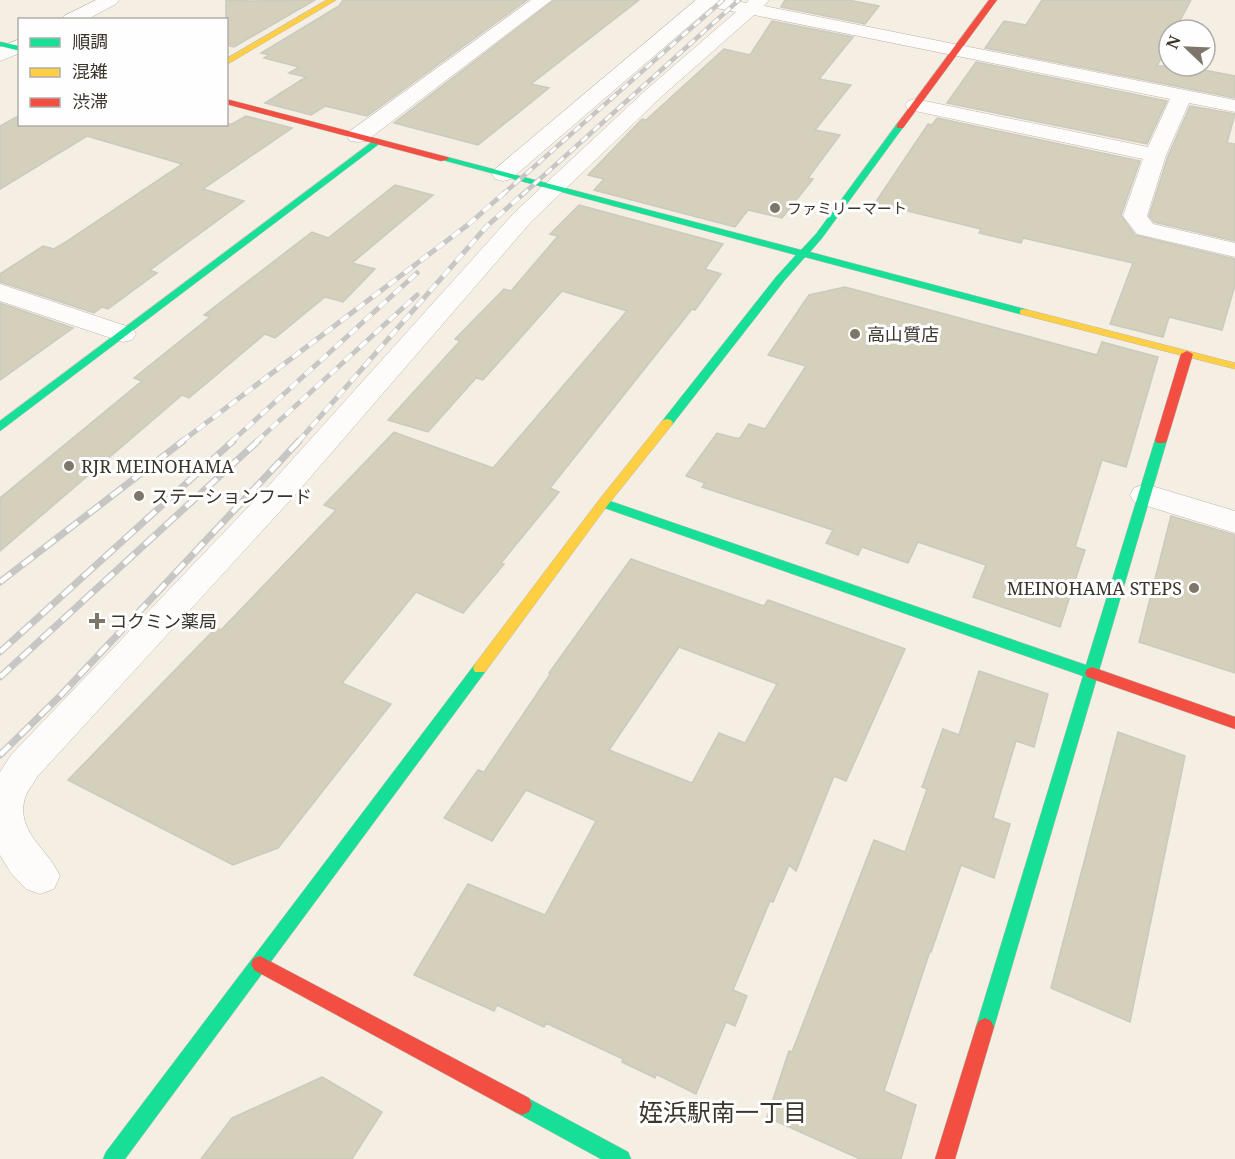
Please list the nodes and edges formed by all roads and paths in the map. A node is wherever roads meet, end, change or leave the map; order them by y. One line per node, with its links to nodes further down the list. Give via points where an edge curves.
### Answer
1 (110, 0): 7 (street)
2 (332, 0): 9 (street)
3 (543, 0): 14 (street)
4 (707, 0): 6 (street); 17 (street)
5 (993, 0): 8 (street)
6 (755, 5): 8 (street); 18 (street)
7 (74, 18)
8 (957, 50): 10 (street); 12 (street)
9 (228, 62)
10 (1182, 95): 13 (street); 16 (street)
11 (228, 102): 14 (street)
12 (915, 105): 16 (street); 20 (street, via 819,236)
13 (1235, 106)
14 (358, 136): 15 (street)
15 (380, 141): 17 (street); 22 (street)
16 (1155, 155): 19 (street, via 1135,216 1145,229)
17 (503, 174): 18 (street)
18 (553, 188): 20 (street); 31 (street, via 444,304 284,488 24,766 6,796 5,829)
19 (1235, 250)
20 (801, 254): 23 (street); 27 (street)
21 (0, 292): 22 (street)
22 (123, 334): 25 (street)
23 (1187, 354): 24 (street); 26 (street)
24 (1235, 366)
25 (0, 427)
26 (1145, 495): 28 (street); 29 (street)
27 (603, 503): 29 (street); 32 (street)
28 (1235, 522)
29 (1090, 673): 30 (street); 35 (street)
30 (1235, 723)
31 (40, 876)
32 (260, 964): 33 (street); 34 (street)
33 (113, 1159)
34 (621, 1159)
35 (945, 1159)

